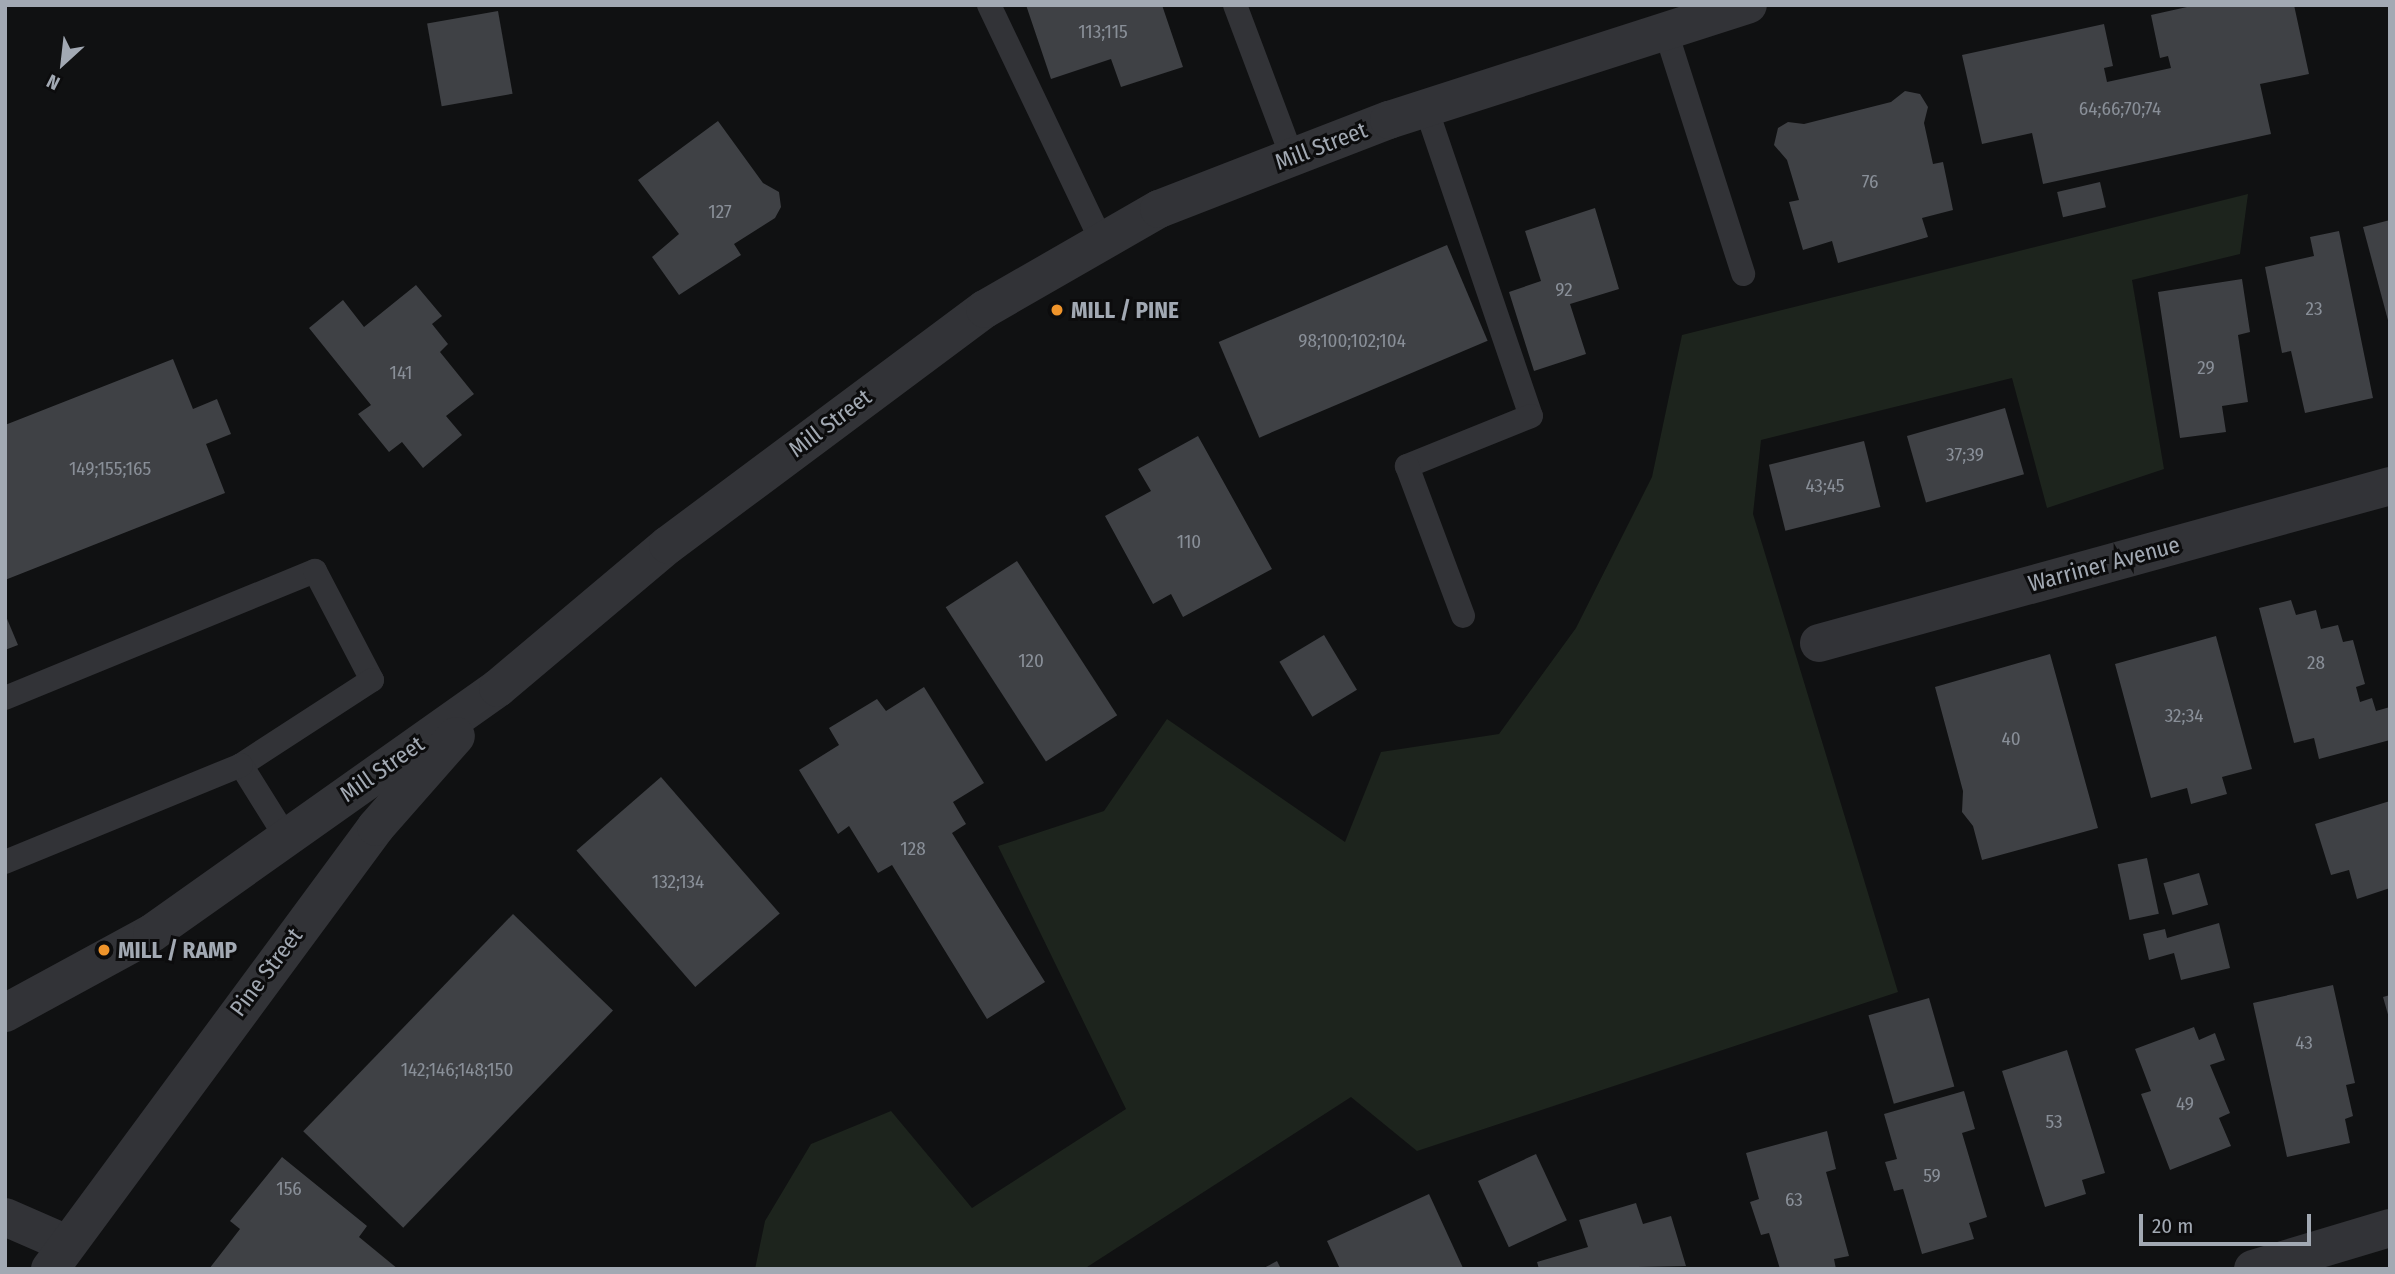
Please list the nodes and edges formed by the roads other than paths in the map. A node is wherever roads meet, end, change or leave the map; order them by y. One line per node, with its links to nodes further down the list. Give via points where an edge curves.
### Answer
1 (989, 5): 7 (lane)
2 (1235, 5): 6 (lane)
3 (1748, 5): 4 (street, Mill Street)
4 (1666, 32): 5 (street, Mill Street); 8 (lane)
5 (1426, 108): 6 (street, Mill Street); 10 (lane, via 1531,415 1407,466)
6 (1292, 157): 7 (street, Mill Street, via 1158,209)
7 (1102, 242): 12 (street, Mill Street, via 985,309 843,412 668,545)
8 (1744, 274)
9 (2390, 486): 11 (street, Warriner Avenue)
10 (1463, 616)
11 (1819, 643)
12 (498, 688): 15 (street, Mill Street); 20 (street, Pine Street, via 376,827)
13 (5, 698): 14 (lane, via 315,571 372,680)
14 (241, 765): 15 (lane); 16 (lane)
15 (286, 837): 17 (street, Mill Street, via 152,933)
16 (5, 862)
17 (5, 1013)
18 (5, 1217): 20 (street)
19 (2390, 1228): 21 (street)
20 (58, 1256)
21 (2253, 1269)

